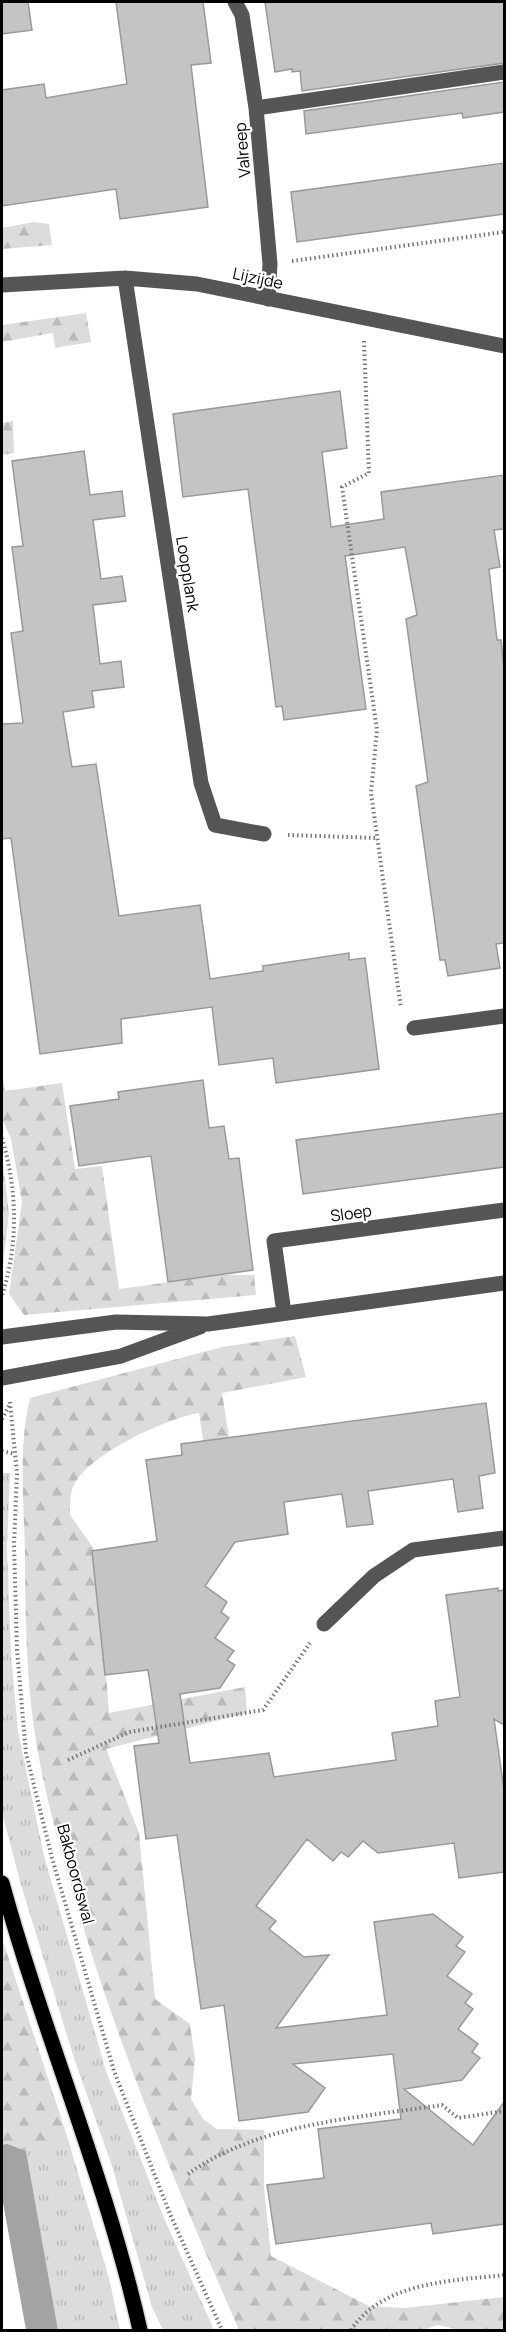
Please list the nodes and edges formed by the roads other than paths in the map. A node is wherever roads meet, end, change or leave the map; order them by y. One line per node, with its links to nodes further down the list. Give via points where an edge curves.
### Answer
1 (235, 2): 3 (street, Valreep, via 242,15)
2 (504, 72): 3 (street)
3 (256, 108): 6 (street, Valreep, via 270,264)
4 (125, 278): 5 (street, Lijzijde); 6 (street, Lijzijde, via 197,284); 8 (street, Loopplank, via 201,783 215,825)
5 (2, 285)
6 (268, 299): 7 (street, Lijzijde)
7 (504, 346)
8 (264, 834)
9 (504, 1016): 10 (street)
10 (414, 1028)
11 (504, 1210): 13 (street, Sloep, via 274,1241)
12 (504, 1283): 13 (street)
13 (284, 1313): 14 (street)
14 (208, 1324): 15 (street, via 116,1322); 16 (street, via 121,1356)
15 (2, 1337)
16 (2, 1378)
17 (504, 1538): 18 (street, via 413,1551 374,1576)
18 (324, 1624)
19 (2, 1883): 20 (main road, via 22,1957 87,2144)
20 (140, 2331)

